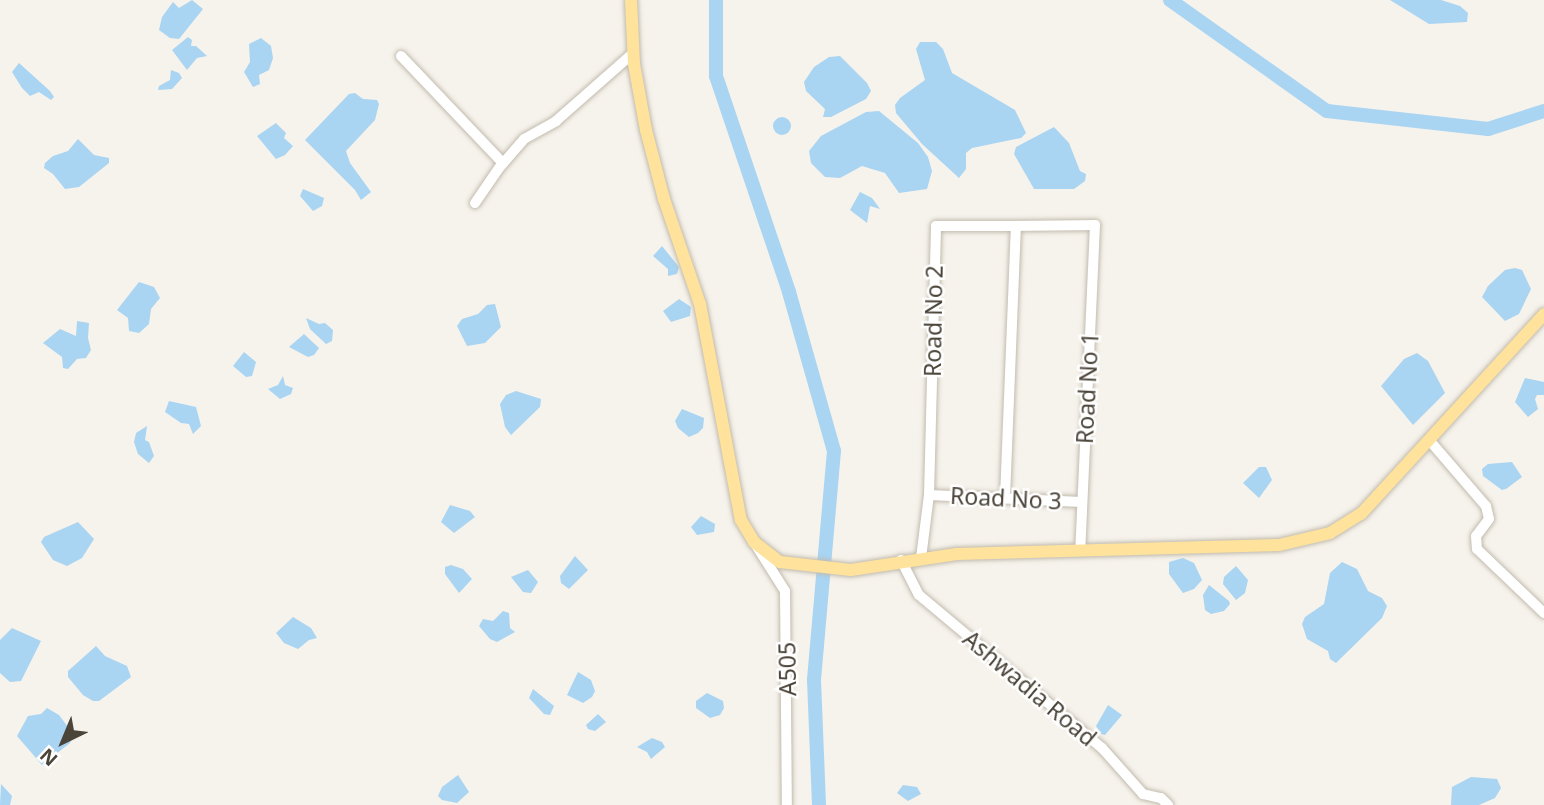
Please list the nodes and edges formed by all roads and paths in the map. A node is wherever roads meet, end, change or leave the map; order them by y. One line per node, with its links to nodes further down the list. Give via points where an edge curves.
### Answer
1 (631, 0): 2 (main road)
2 (634, 53): 4 (street, via 556,121 524,139); 12 (main road, via 646,130 664,199 700,304 741,520)
3 (401, 56): 4 (street)
4 (503, 163): 5 (street)
5 (475, 203)
6 (1016, 226): 9 (street, Road No 2, via 936,226); 10 (street); 11 (street, Road No 1, via 1095,225)
7 (1544, 314): 8 (main road)
8 (1430, 441): 13 (main road, via 1361,514 1331,533 1279,544); 16 (street, via 1486,506 1489,519 1476,536 1478,549)
9 (929, 495): 10 (street, Road No 3); 14 (street)
10 (1005, 498): 11 (street, Road No 3)
11 (1082, 502): 13 (street, Road No 1)
12 (754, 542): 15 (main road, via 780,562 851,570); 17 (street, A505, via 785,591)
13 (1080, 550): 14 (main road)
14 (921, 558): 15 (main road)
15 (901, 561): 18 (street, Ashwadia Road, via 919,595 1102,748 1143,794 1161,798)
16 (1544, 613)
17 (787, 805)
18 (1168, 805)

